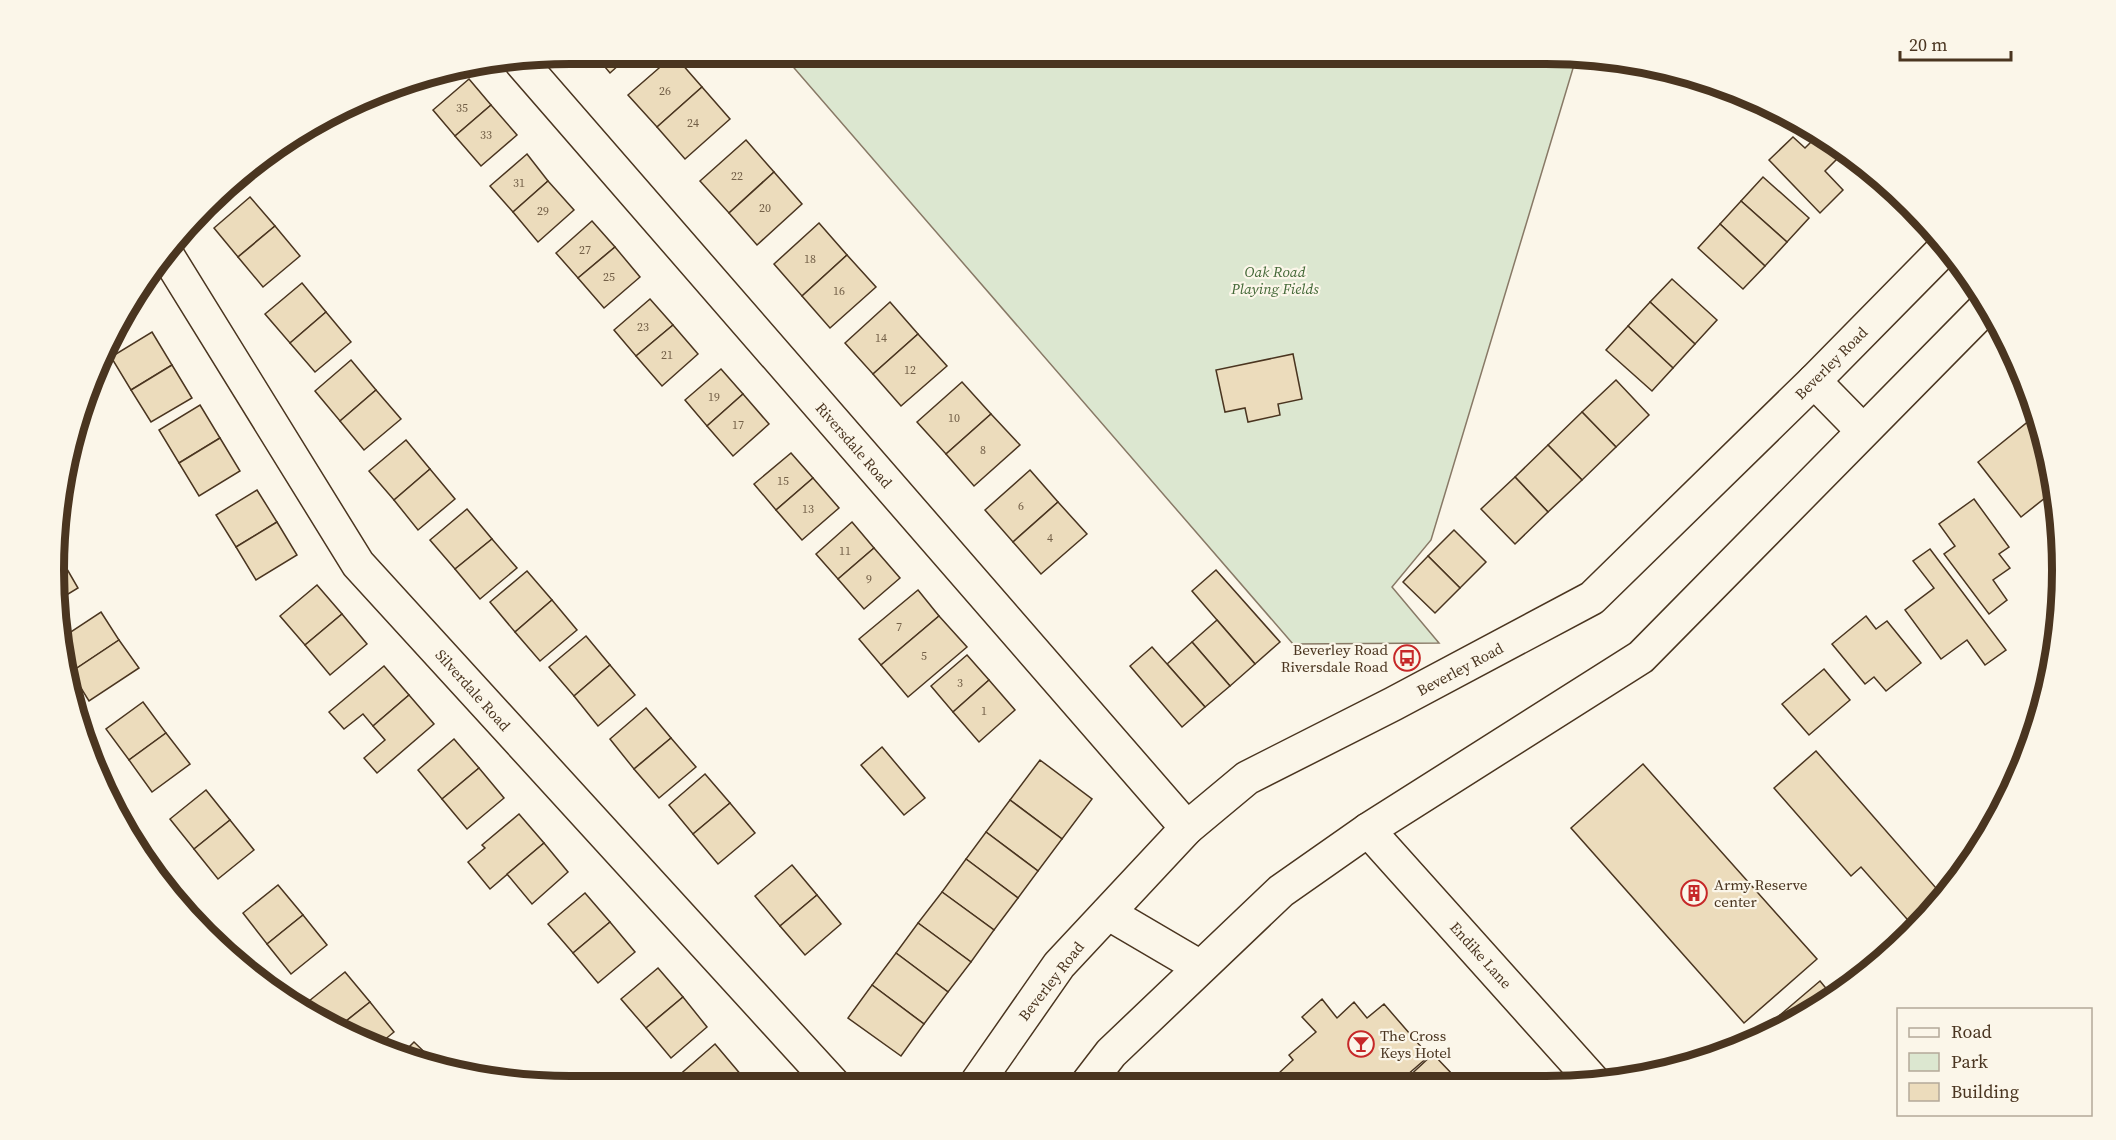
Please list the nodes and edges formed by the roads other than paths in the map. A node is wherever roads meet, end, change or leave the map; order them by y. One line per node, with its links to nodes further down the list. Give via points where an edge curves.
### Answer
1 (525, 67): 7 (main road, Riversdale Road)
2 (1940, 253): 5 (main road, Beverley Road)
3 (170, 260): 12 (main road, Silverdale Road, via 358,564)
4 (1981, 312): 6 (main road)
5 (1814, 381): 6 (main road); 7 (main road, Beverley Road, via 1592,598 1247,778)
6 (1863, 431): 8 (main road, via 1641,657)
7 (1187, 828): 9 (main road, Beverley Road)
8 (1368, 830): 10 (main road, via 1281,891); 11 (main road, Endike Lane)
9 (1108, 913): 10 (main road); 13 (main road, Beverley Road, via 1059,965)
10 (1200, 967): 14 (main road, via 1111,1053)
11 (1586, 1073)
12 (825, 1076)
13 (982, 1076)
14 (1093, 1076)

